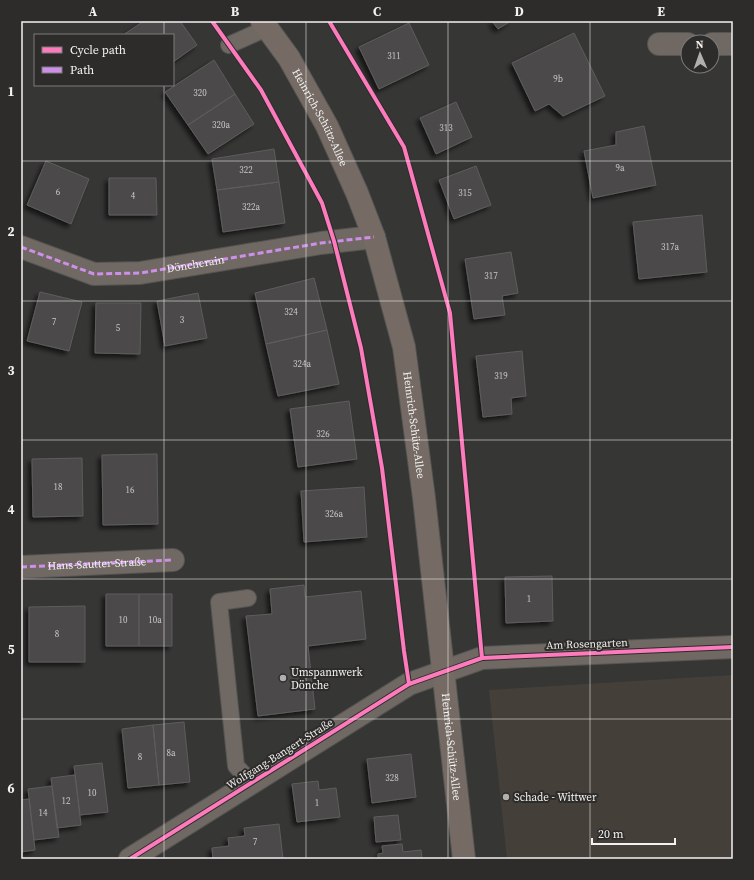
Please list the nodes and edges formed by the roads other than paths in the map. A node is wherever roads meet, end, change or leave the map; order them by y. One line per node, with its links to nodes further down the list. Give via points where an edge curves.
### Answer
1 (264, 24): 6 (lane); 7 (main road, Heinrich-Schütz-Allee, via 289,58 327,126)
2 (659, 44): 3 (street)
3 (680, 44)
4 (720, 44): 5 (street)
5 (733, 44)
6 (229, 45)
7 (374, 238): 8 (street, Döncherain, via 321,243 140,273 94,274); 13 (main road, Heinrich-Schütz-Allee, via 404,347)
8 (21, 247)
9 (173, 560): 10 (street, Hans-Sautter-Straße)
10 (21, 567)
11 (248, 598): 14 (lane, via 219,602 236,766)
12 (733, 647): 13 (street, Am Rosengarten, via 482,658)
13 (444, 671): 14 (street, Wolfgang-Bangert-Straße, via 410,684); 16 (main road, Heinrich-Schütz-Allee)
14 (252, 783): 15 (street, Wolfgang-Bangert-Straße)
15 (130, 859)
16 (464, 859)

